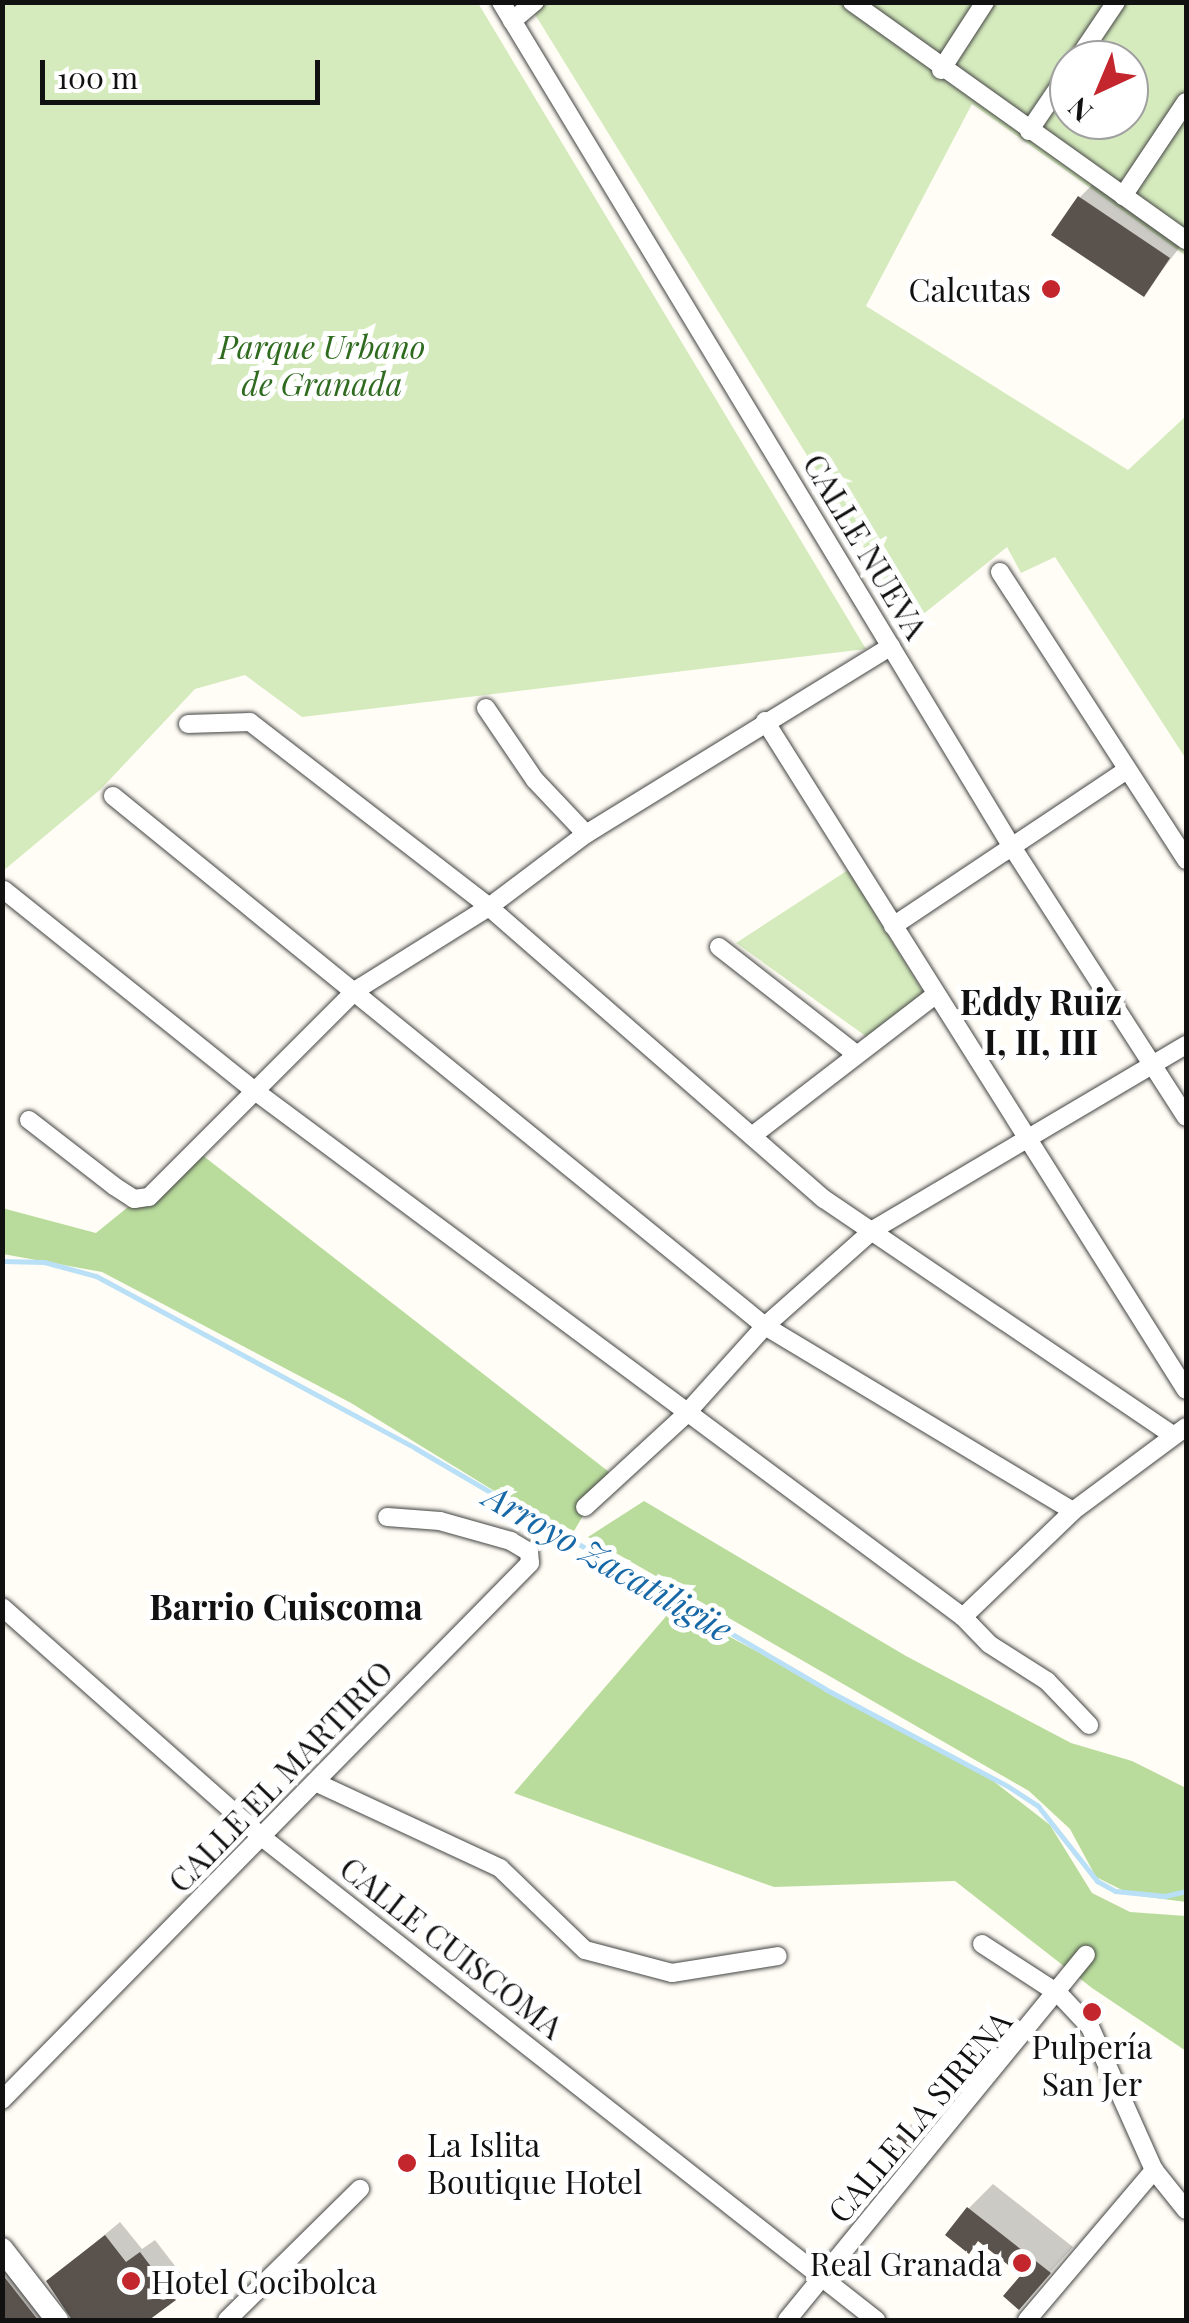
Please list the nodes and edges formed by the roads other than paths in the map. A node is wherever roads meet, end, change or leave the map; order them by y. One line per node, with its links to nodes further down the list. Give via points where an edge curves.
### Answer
1 (501, 2): 6 (street, CALLE NUEVA)
2 (534, 2): 6 (street)
3 (852, 2): 8 (street)
4 (984, 2): 8 (street)
5 (1116, 2): 7 (street)
6 (512, 20): 15 (street, CALLE NUEVA)
7 (1090, 40)
8 (941, 70): 11 (street)
9 (1049, 102): 11 (street)
10 (1186, 102): 12 (street)
11 (1029, 131): 12 (street)
12 (1123, 196): 13 (street)
13 (1186, 240)
14 (1000, 572): 19 (street)
15 (891, 646): 17 (street); 22 (street, CALLE NUEVA)
16 (486, 708): 21 (street, via 535,780)
17 (765, 721): 21 (street); 26 (street)
18 (188, 724): 25 (street, via 250,722)
19 (1127, 770): 22 (street); 23 (street)
20 (113, 796): 28 (street)
21 (586, 834): 25 (street)
22 (1012, 847): 26 (street); 32 (street, CALLE NUEVA)
23 (1186, 860)
24 (4, 890): 33 (street)
25 (489, 906): 28 (street); 36 (street)
26 (893, 926): 29 (street)
27 (719, 947): 31 (street)
28 (356, 990): 33 (street); 39 (street)
29 (935, 996): 31 (street); 37 (street)
30 (1186, 1045): 32 (street)
31 (857, 1055): 36 (street)
32 (1156, 1067): 34 (street, CALLE NUEVA); 37 (street)
33 (252, 1088): 35 (street, via 148,1198 134,1199 114,1186); 41 (street)
34 (1186, 1117)
35 (29, 1120)
36 (752, 1136): 38 (street, via 824,1199)
37 (1028, 1141): 38 (street); 40 (street)
38 (873, 1230): 39 (street); 42 (street)
39 (764, 1326): 41 (street); 44 (street)
40 (1186, 1390)
41 (684, 1416): 43 (street); 47 (street)
42 (1180, 1431): 44 (street)
43 (585, 1507)
44 (1073, 1512): 47 (street)
45 (387, 1517): 49 (street, CALLE EL MARTIRIO, via 440,1520 511,1541 529,1552 530,1563)
46 (2, 1607): 50 (street, CALLE CUISCOMA)
47 (963, 1617): 48 (street, via 989,1644 1047,1681)
48 (1089, 1725)
49 (317, 1783): 50 (street, CALLE EL MARTIRIO); 53 (street, via 500,1868 585,1950 672,1973)
50 (263, 1838): 55 (street, CALLE EL MARTIRIO); 60 (street, CALLE CUISCOMA)
51 (982, 1944): 54 (street)
52 (1086, 1955): 54 (street, CALLE LA SIRENA)
53 (778, 1956)
54 (1059, 1994): 56 (street, via 1090,2027); 60 (street, CALLE LA SIRENA)
55 (2, 2100)
56 (1154, 2170): 58 (street); 65 (street)
57 (360, 2189): 61 (street)
58 (1186, 2210)
59 (2, 2249): 62 (street)
60 (826, 2276): 63 (street, CALLE LA SIRENA); 64 (street, CALLE CUISCOMA)
61 (237, 2318)
62 (57, 2320)
63 (786, 2320)
64 (876, 2320)
65 (1027, 2320)

